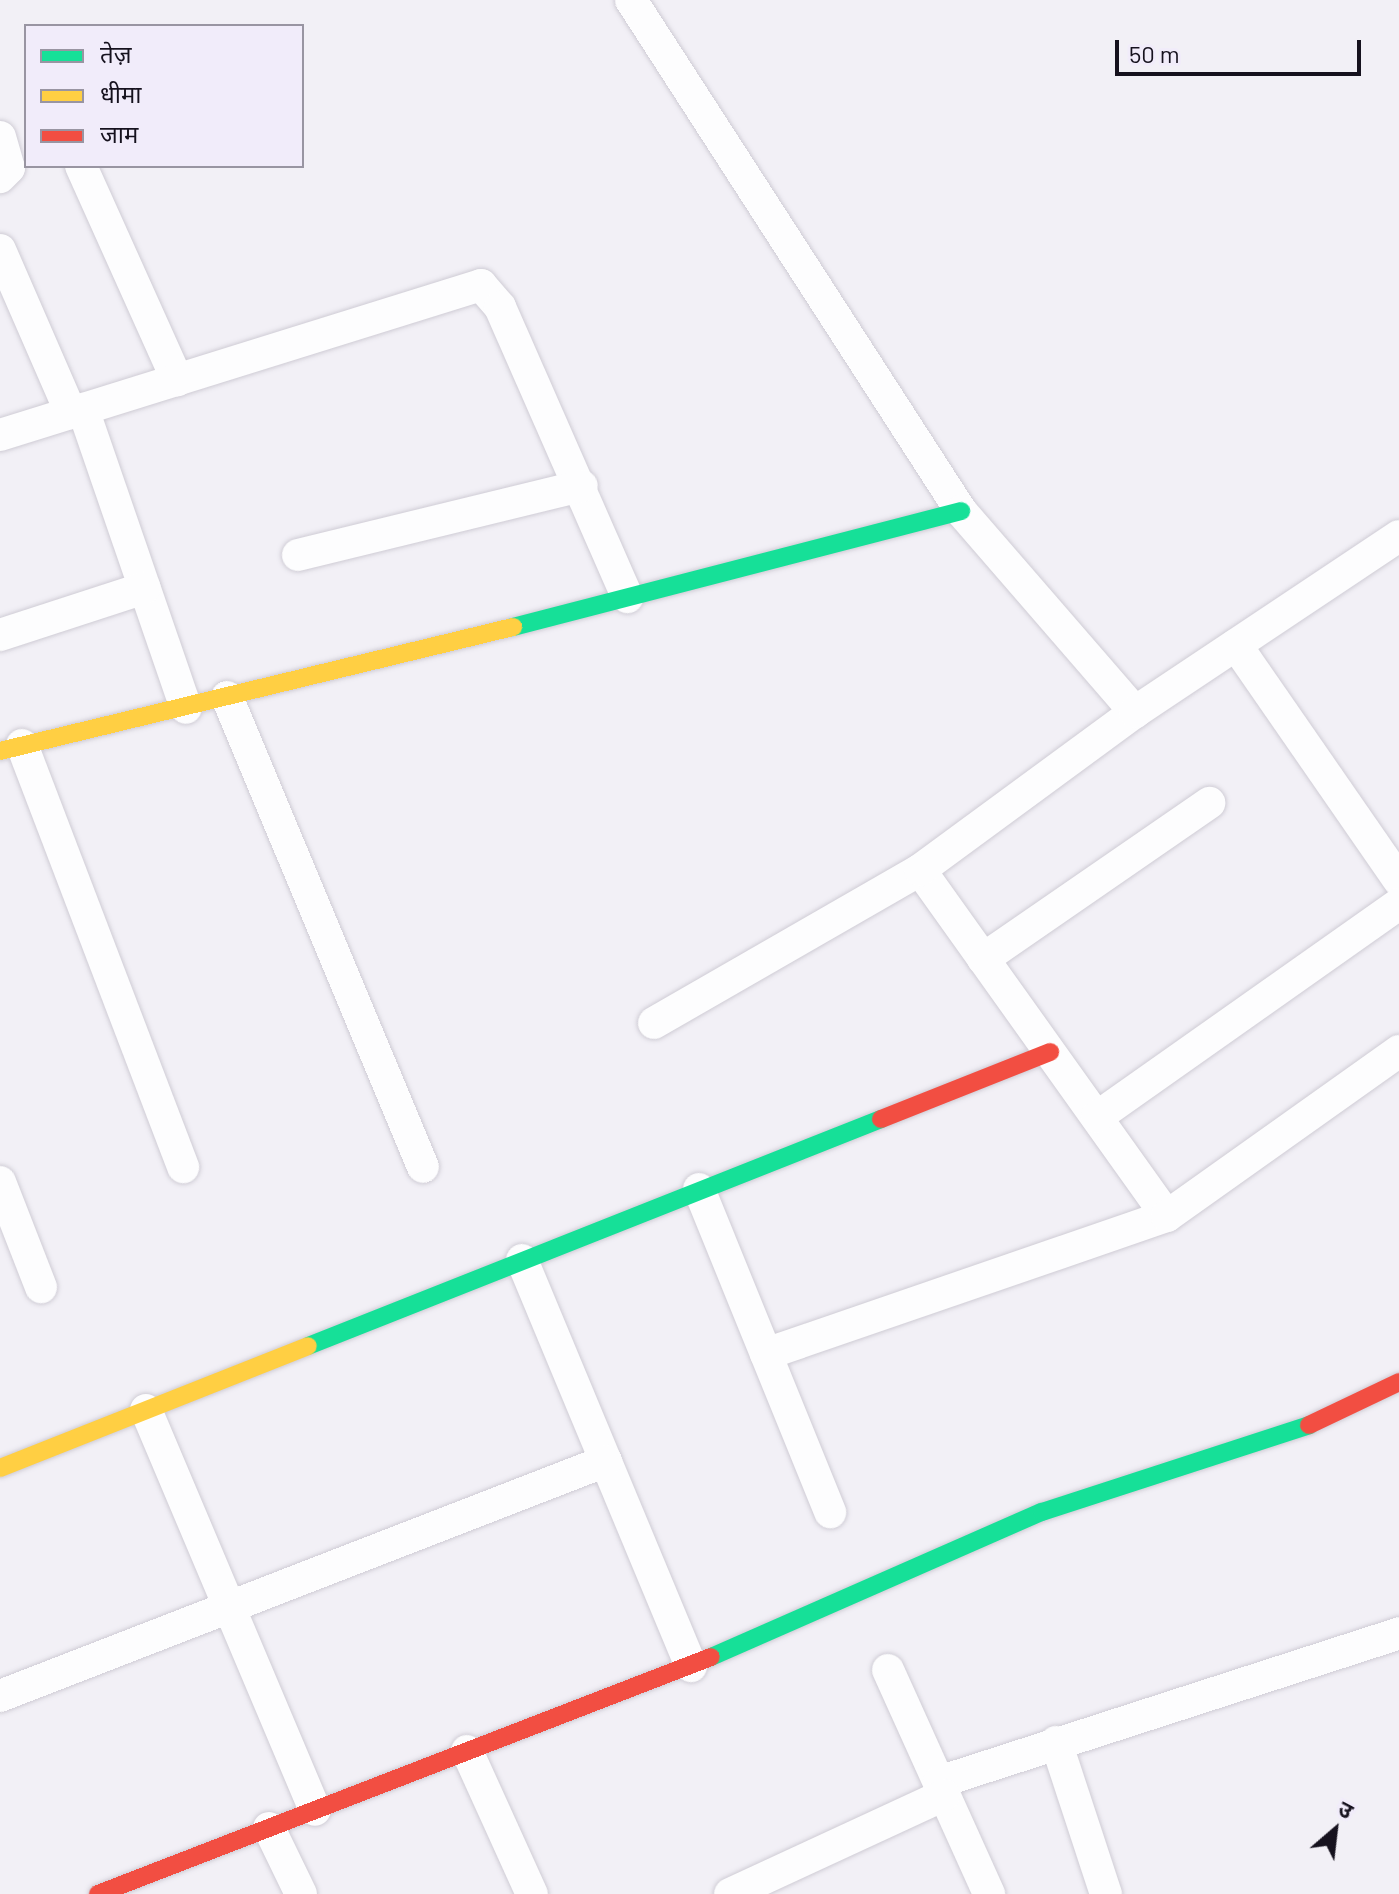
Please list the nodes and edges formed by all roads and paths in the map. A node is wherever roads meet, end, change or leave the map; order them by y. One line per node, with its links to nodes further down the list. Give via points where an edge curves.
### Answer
1 (631, 0): 10 (street)
2 (0, 137): 4 (street)
3 (82, 168): 6 (street)
4 (12, 169)
5 (0, 250): 7 (street)
6 (177, 380): 7 (street); 9 (street, via 481,285 500,307)
7 (77, 411): 8 (street); 13 (street)
8 (0, 435)
9 (582, 486): 12 (street); 14 (street)
10 (961, 511): 14 (street); 19 (street)
11 (1397, 543): 16 (street)
12 (298, 555)
13 (145, 588): 15 (street); 18 (street)
14 (627, 597): 17 (street)
15 (0, 635)
16 (1236, 645): 19 (street); 23 (street)
17 (227, 697): 18 (street); 31 (street)
18 (186, 708): 20 (street)
19 (1135, 712): 22 (street)
20 (11, 748): 30 (street)
21 (1209, 803): 25 (street)
22 (920, 870): 25 (street); 26 (street)
23 (1399, 880)
24 (1399, 904): 29 (street)
25 (983, 959): 28 (street)
26 (654, 1023)
27 (1399, 1051): 34 (street)
28 (1050, 1052): 29 (street); 33 (street)
29 (1097, 1117): 34 (street)
30 (183, 1167)
31 (423, 1167)
32 (0, 1182): 35 (street)
33 (699, 1189): 36 (street); 38 (street)
34 (1167, 1216): 38 (street)
35 (9, 1229): 37 (street)
36 (522, 1260): 40 (street); 41 (street)
37 (41, 1287)
38 (766, 1354): 43 (street)
39 (1399, 1382): 46 (street, via 1309,1425 1042,1512)
40 (146, 1410): 42 (street); 44 (street)
41 (606, 1461): 44 (street); 46 (street)
42 (0, 1468)
43 (830, 1512)
44 (229, 1607): 48 (street); 52 (street)
45 (1399, 1633): 49 (street)
46 (691, 1666): 50 (street)
47 (888, 1670): 51 (street)
48 (0, 1696)
49 (1056, 1742): 51 (street); 59 (street)
50 (467, 1751): 52 (street); 56 (street)
51 (942, 1789): 57 (street); 58 (street)
52 (315, 1810): 53 (street)
53 (269, 1828): 54 (street); 55 (street)
54 (114, 1891)
55 (301, 1894)
56 (532, 1894)
57 (730, 1894)
58 (989, 1894)
59 (1106, 1894)

